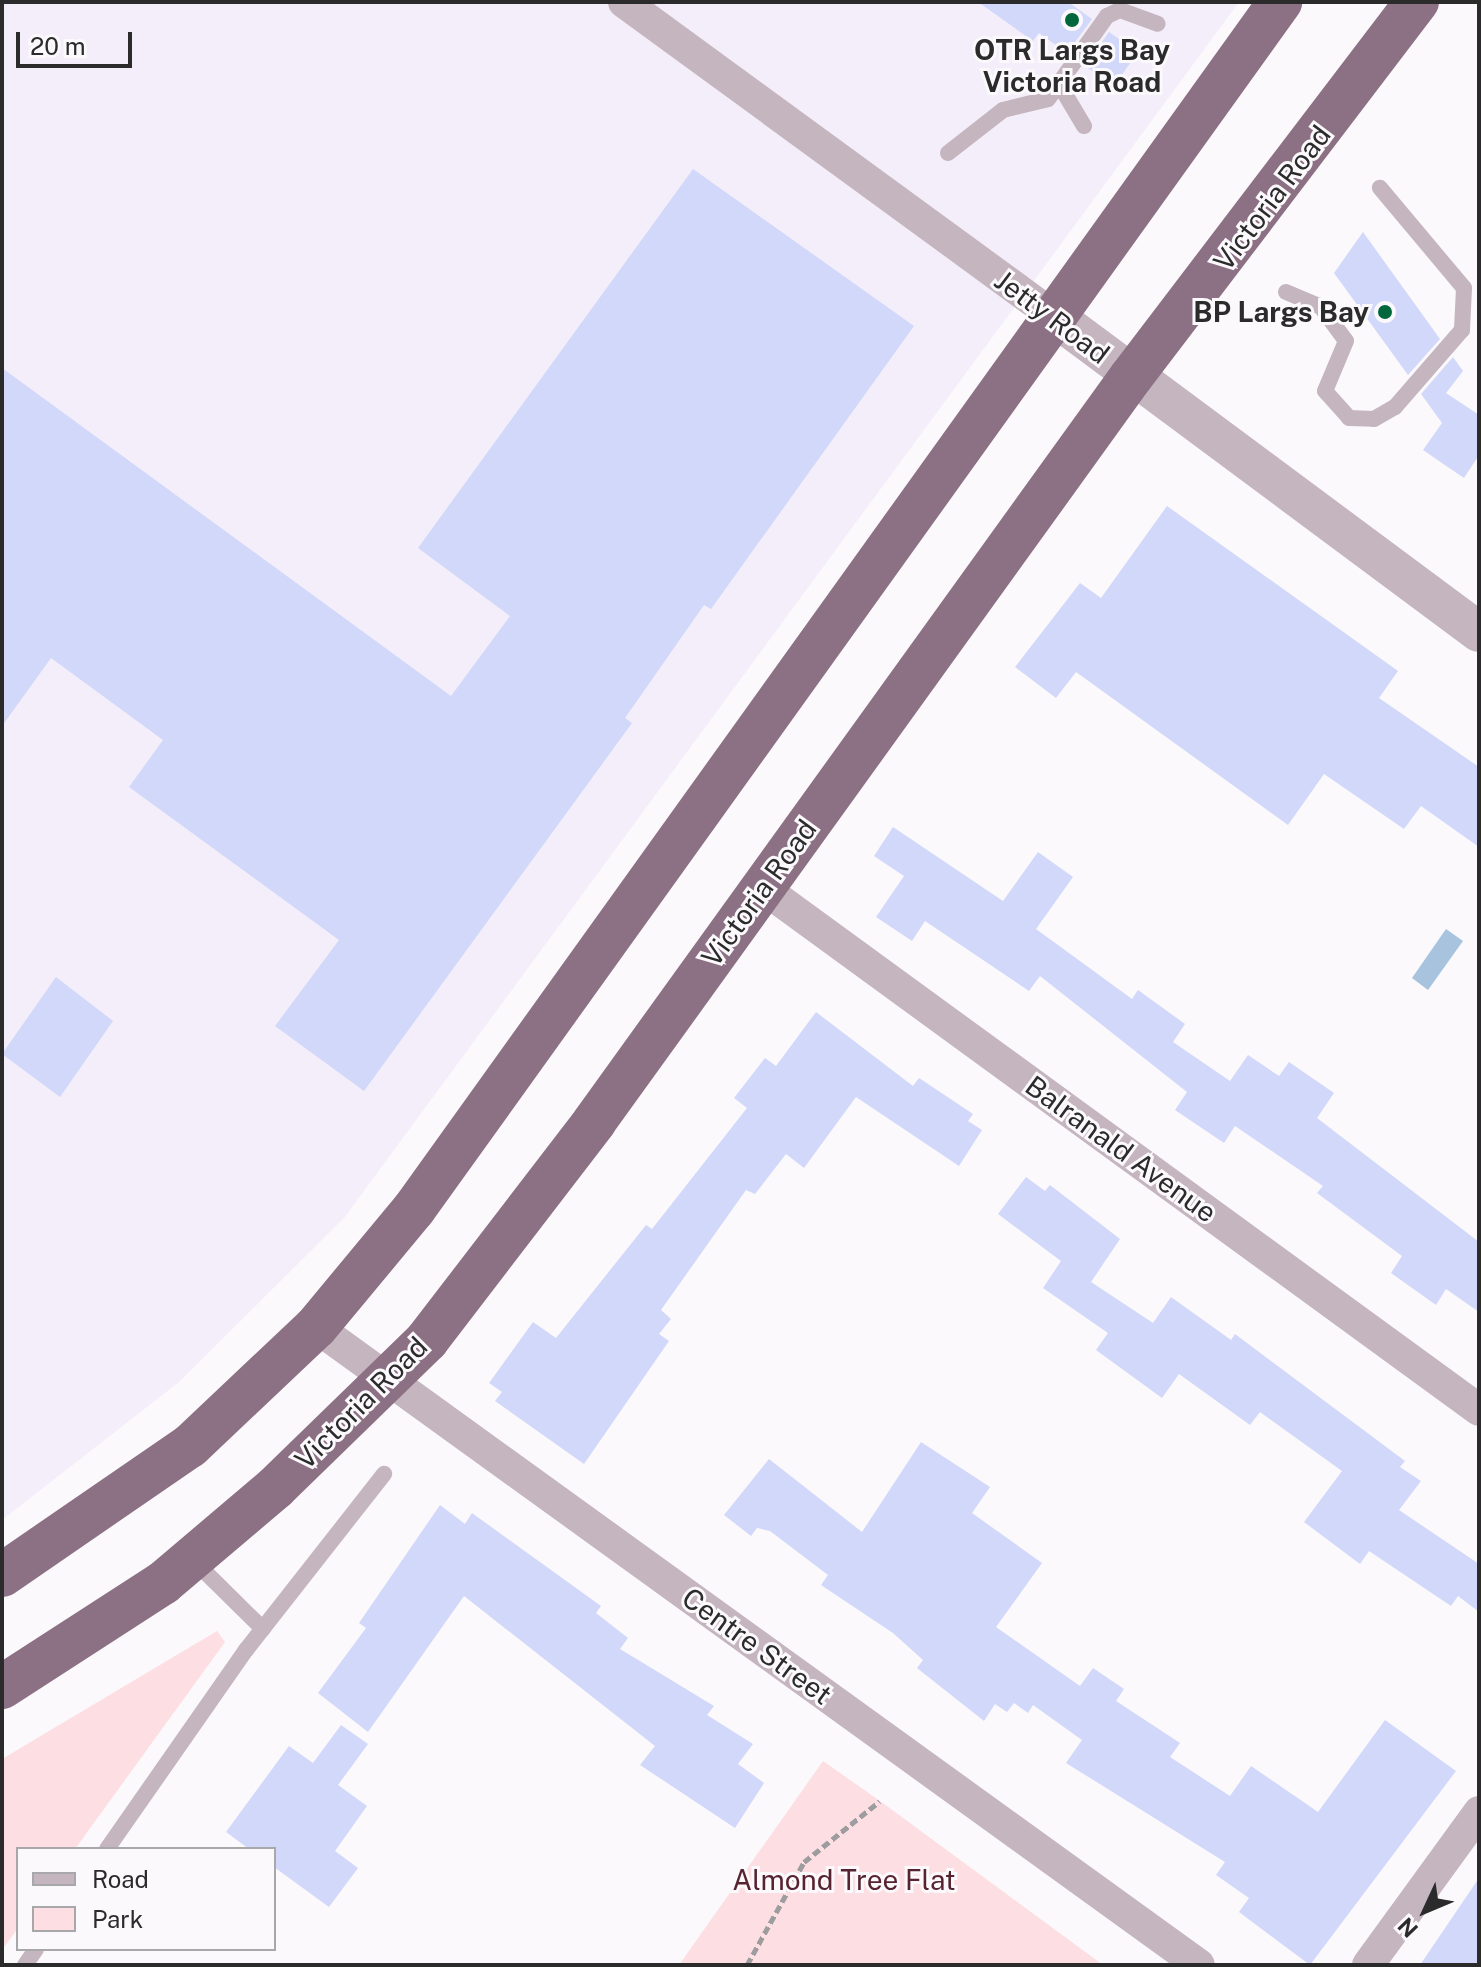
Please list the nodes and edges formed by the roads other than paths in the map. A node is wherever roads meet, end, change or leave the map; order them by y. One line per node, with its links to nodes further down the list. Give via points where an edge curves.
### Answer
1 (624, 2): 10 (street, Jetty Road)
2 (1280, 2): 10 (highway)
3 (1417, 2): 11 (highway, Victoria Road)
4 (1158, 24): 5 (lane, via 1120,10 1107,16)
5 (1059, 84): 6 (lane); 7 (lane, via 1048,99 1003,110)
6 (1084, 126)
7 (948, 153)
8 (1380, 188): 9 (lane, via 1464,288 1462,330 1395,407 1374,419 1349,418 1325,391 1346,341 1321,307)
9 (1286, 292)
10 (1051, 314): 11 (street, Jetty Road); 14 (highway, via 512,1081)
11 (1131, 377): 12 (street, Jetty Road); 13 (highway, Victoria Road)
12 (1479, 632)
13 (763, 888): 15 (highway, Victoria Road, via 498,1249); 16 (street, Balranald Avenue)
14 (316, 1327): 15 (street, Centre Street); 19 (highway, via 190,1446)
15 (388, 1380): 18 (highway, Victoria Road); 24 (street, Centre Street)
16 (1479, 1410)
17 (384, 1474): 20 (lane)
18 (191, 1559): 20 (lane); 21 (highway, Victoria Road)
19 (2, 1575)
20 (263, 1629): 23 (lane)
21 (2, 1687)
22 (1479, 1812): 25 (street)
23 (108, 1847)
24 (1199, 1965)
25 (1368, 1965)

